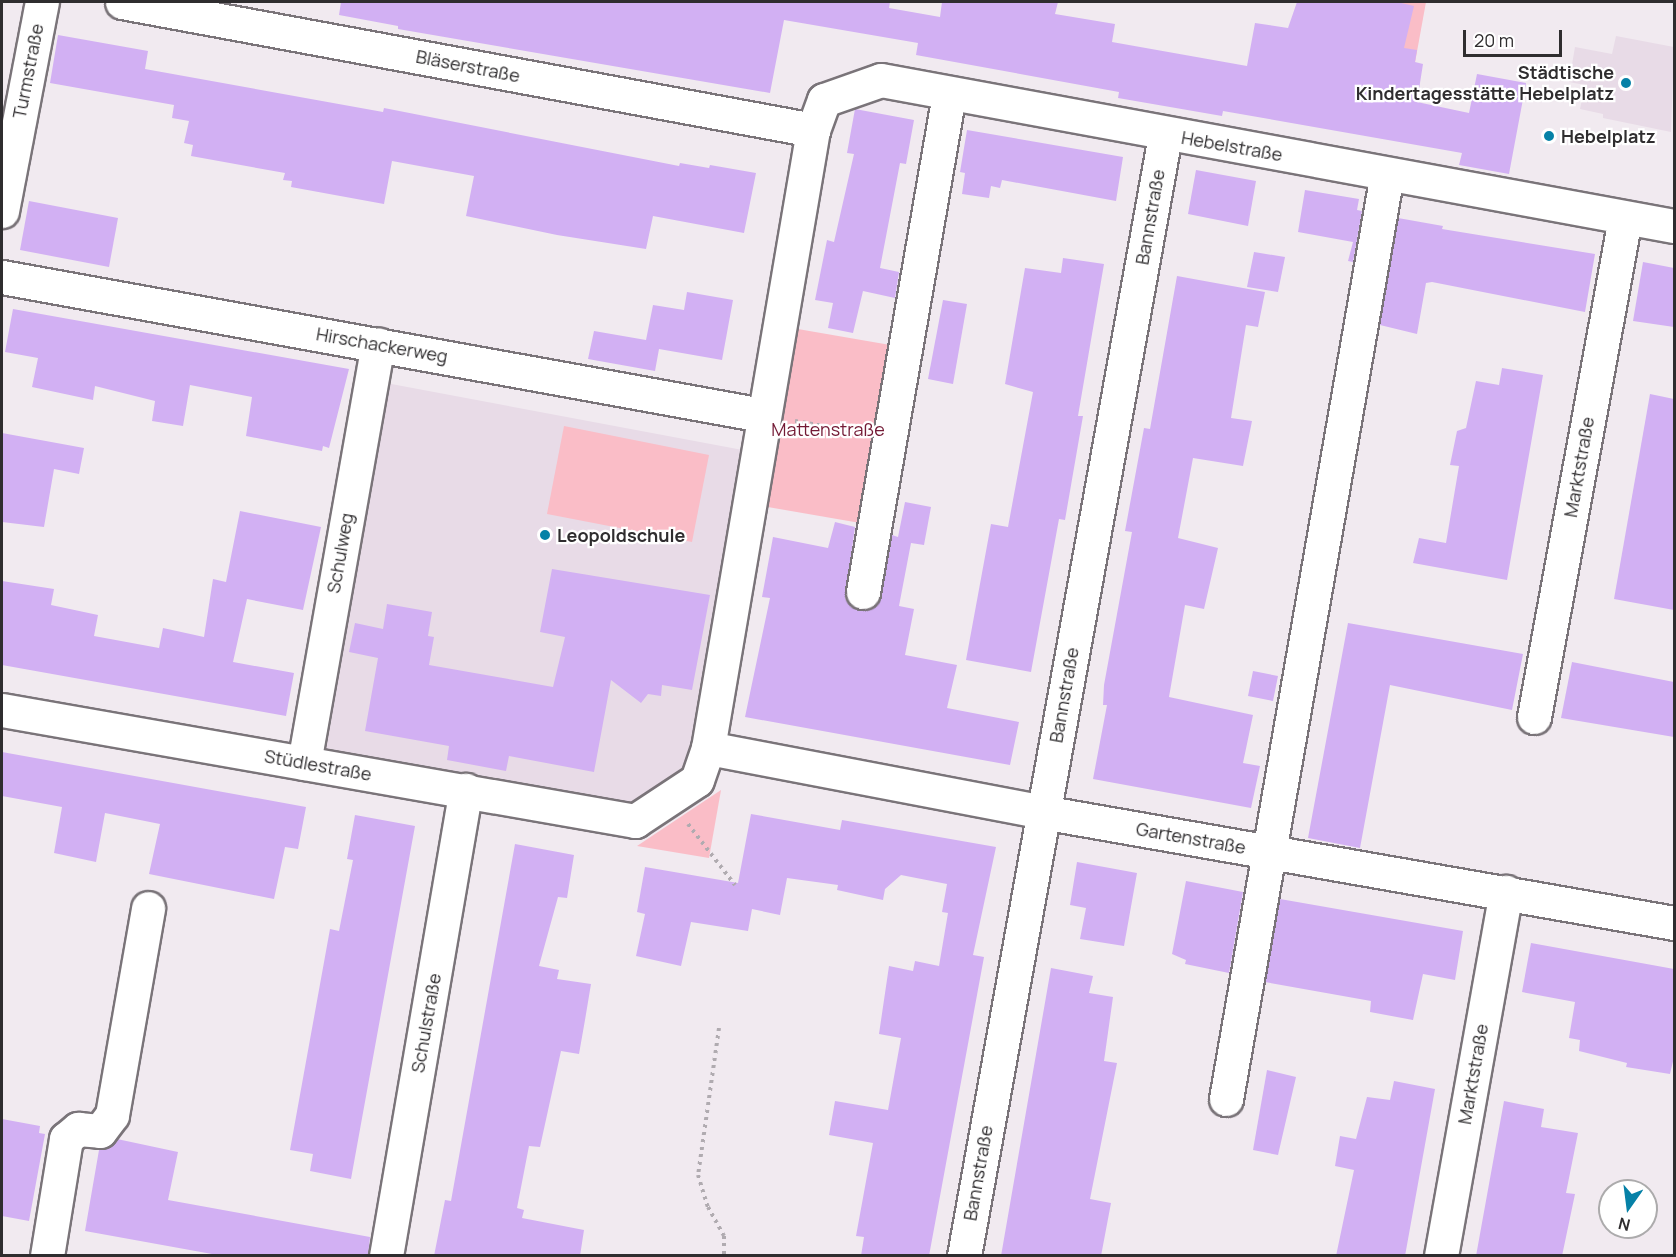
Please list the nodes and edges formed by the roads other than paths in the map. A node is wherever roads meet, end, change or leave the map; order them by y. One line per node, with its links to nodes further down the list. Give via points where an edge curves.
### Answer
1 (42, 2): 7 (street, Turmstraße)
2 (122, 2): 4 (street, Bläserstraße)
3 (949, 94): 4 (street, Hebelstraße, via 881,80 824,100); 5 (street, Hebelstraße); 13 (street)
4 (813, 130): 12 (street)
5 (1165, 135): 6 (street, Hebelstraße); 19 (street, Bannstraße)
6 (1387, 174): 8 (street, Hebelstraße); 20 (street)
7 (2, 211)
8 (1625, 218): 9 (street, Hebelstraße); 15 (street, Marktstraße)
9 (1674, 226)
10 (2, 278): 11 (street, Hirschackerweg)
11 (378, 344): 12 (street, Hirschackerweg); 17 (street, Schulweg)
12 (762, 415): 16 (street)
13 (863, 592)
14 (2, 710): 17 (street, Stüdlestraße)
15 (1534, 717)
16 (708, 748): 18 (street, Stüdlestraße, via 698,780 635,821); 19 (street, Gartenstraße)
17 (304, 763): 18 (street, Stüdlestraße)
18 (466, 790): 26 (street, Schulstraße)
19 (1042, 812): 20 (street, Gartenstraße); 27 (street, Bannstraße)
20 (1269, 852): 21 (street, Gartenstraße); 24 (street)
21 (1506, 892): 23 (street, Gartenstraße); 28 (street, Marktstraße)
22 (148, 908): 25 (street, via 112,1115 100,1131 78,1129 66,1139)
23 (1674, 923)
24 (1226, 1099)
25 (47, 1256)
26 (386, 1256)
27 (964, 1256)
28 (1441, 1256)

